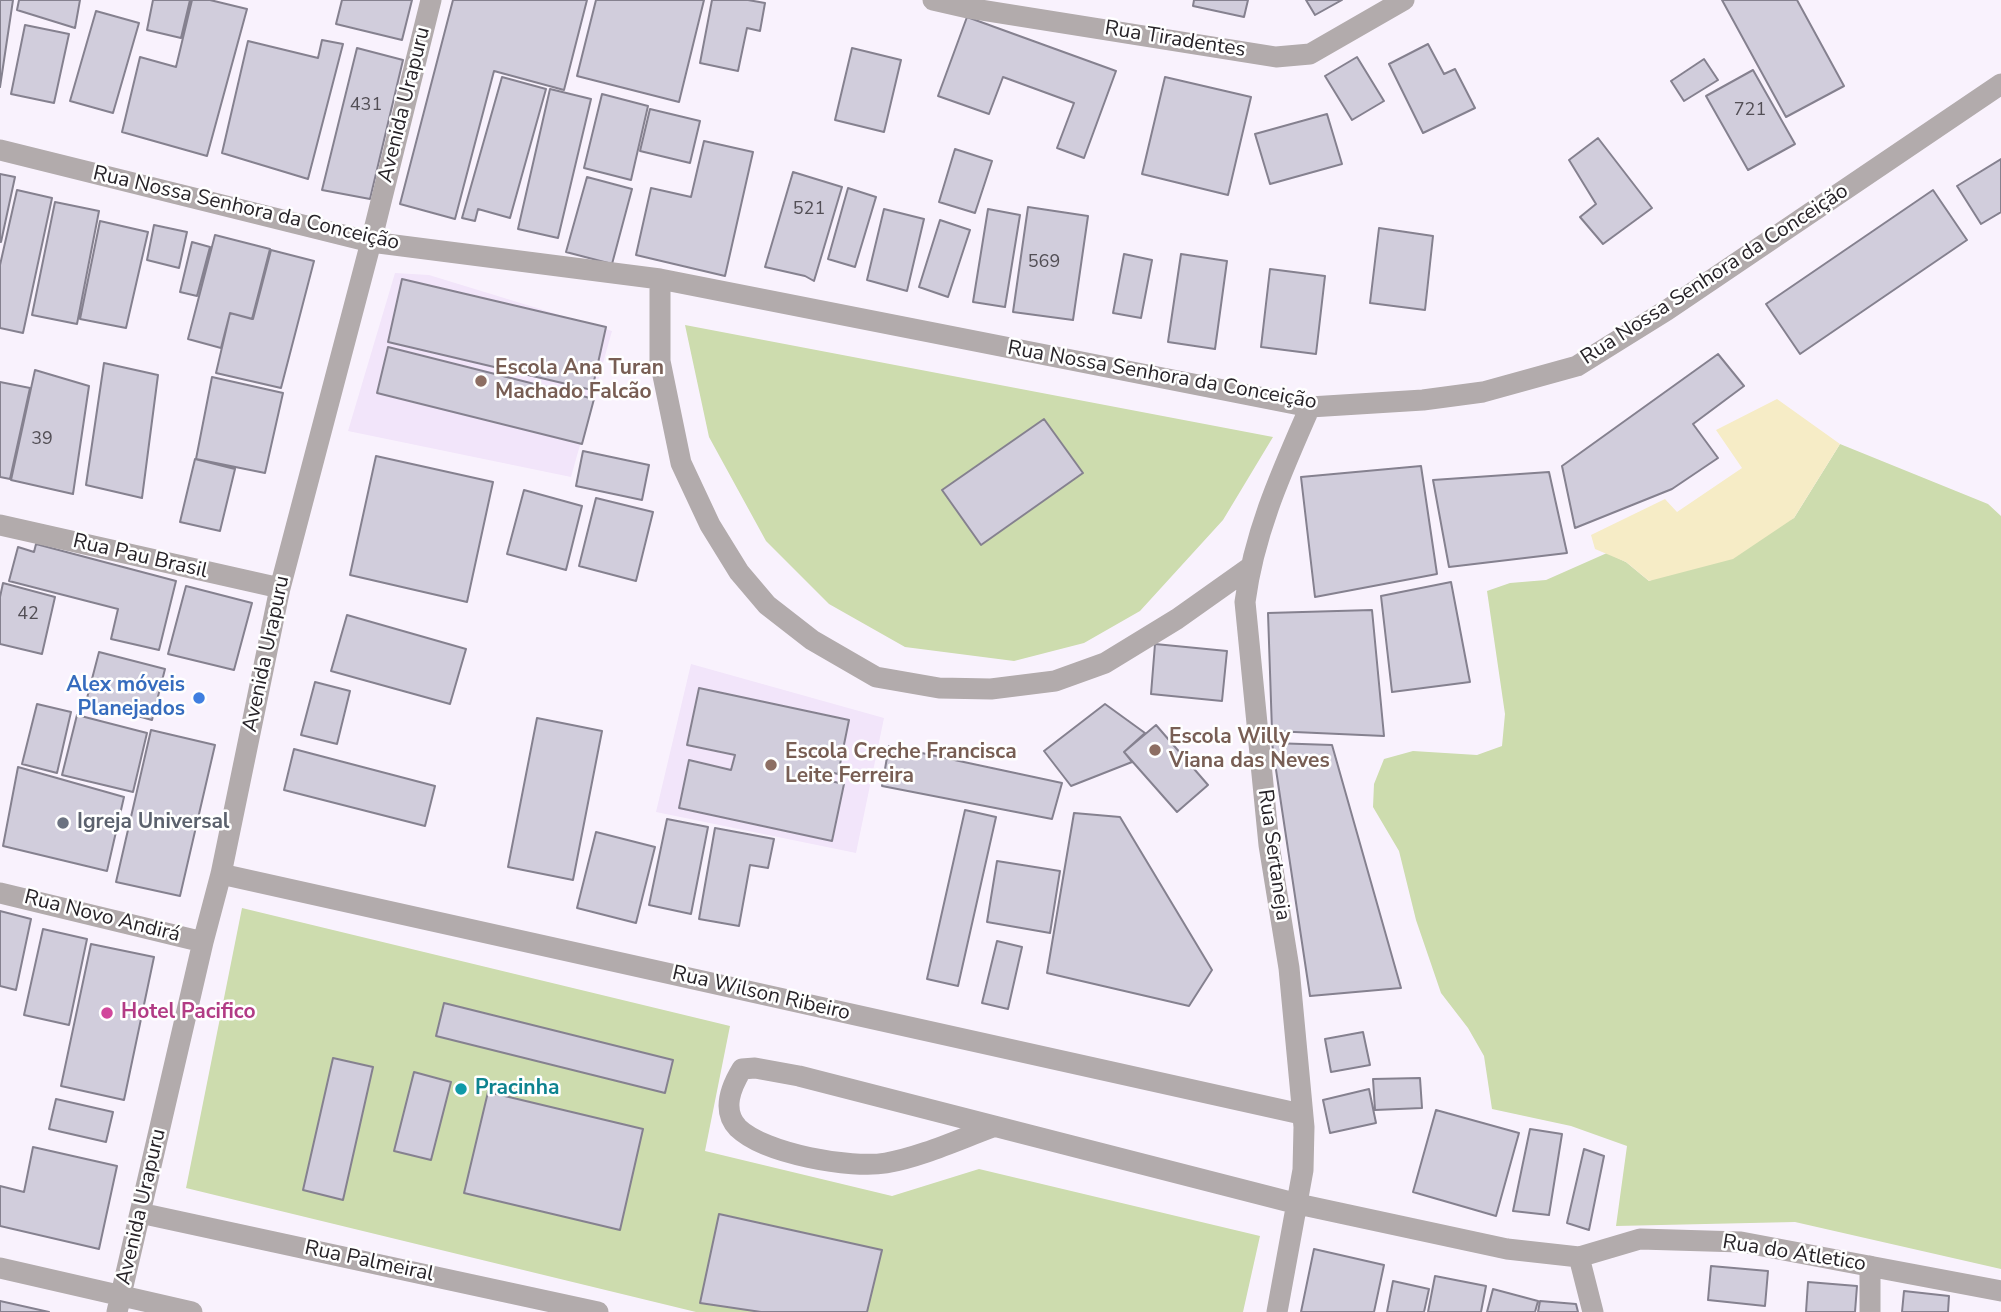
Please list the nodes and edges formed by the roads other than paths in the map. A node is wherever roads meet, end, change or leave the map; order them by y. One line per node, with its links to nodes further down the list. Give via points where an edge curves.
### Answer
1 (431, 0): 6 (street, Avenida Urapuru)
2 (933, 0): 3 (street, Rua Tiradentes, via 1276,57 1310,54)
3 (1404, 0)
4 (2001, 84): 8 (street, Rua Nossa Senhora da Conceição, via 1577,366 1483,392)
5 (0, 150): 6 (street, Rua Nossa Senhora da Conceição)
6 (371, 242): 7 (street, Rua Nossa Senhora da Conceição); 11 (street, Avenida Urapuru)
7 (660, 279): 8 (street, Rua Nossa Senhora da Conceição); 10 (street, via 660,361 681,463 710,525 739,572 767,605 812,640 876,677 939,688 991,689 1055,681 1105,663)
8 (1310, 407): 10 (street, Rua Sertaneja, via 1268,504)
9 (0, 525): 11 (street, Rua Pau Brasil)
10 (1249, 568): 15 (street, Rua Sertaneja, via 1246,614 1269,845 1289,968)
11 (280, 589): 12 (street, Avenida Urapuru)
12 (221, 874): 14 (street, Avenida Urapuru); 15 (street, Rua Wilson Ribeiro)
13 (0, 892): 14 (street, Rua Novo Andirá)
14 (203, 942): 18 (street, Avenida Urapuru)
15 (1301, 1114): 17 (street, Rua Sertaneja, via 1303,1170)
16 (993, 1127): 16 (street, via 887,1163 858,1165 785,1150 746,1133 737,1127 729,1103 731,1087 742,1069 755,1068); 17 (street)
17 (1298, 1204): 19 (street, Rua do Atletico, via 1507,1249); 26 (street, Rua Sertaneja)
18 (141, 1213): 23 (street, Avenida Urapuru); 25 (street, Rua Palmeiral)
19 (1579, 1257): 20 (street, Rua do Atletico, via 1640,1239 1741,1242); 27 (street)
20 (1870, 1266): 22 (street, Rua do Atletico); 28 (street)
21 (0, 1268): 23 (street)
22 (2001, 1291)
23 (119, 1304): 24 (street)
24 (191, 1312)
25 (598, 1312)
26 (1277, 1312)
27 (1593, 1312)
28 (1870, 1312)

